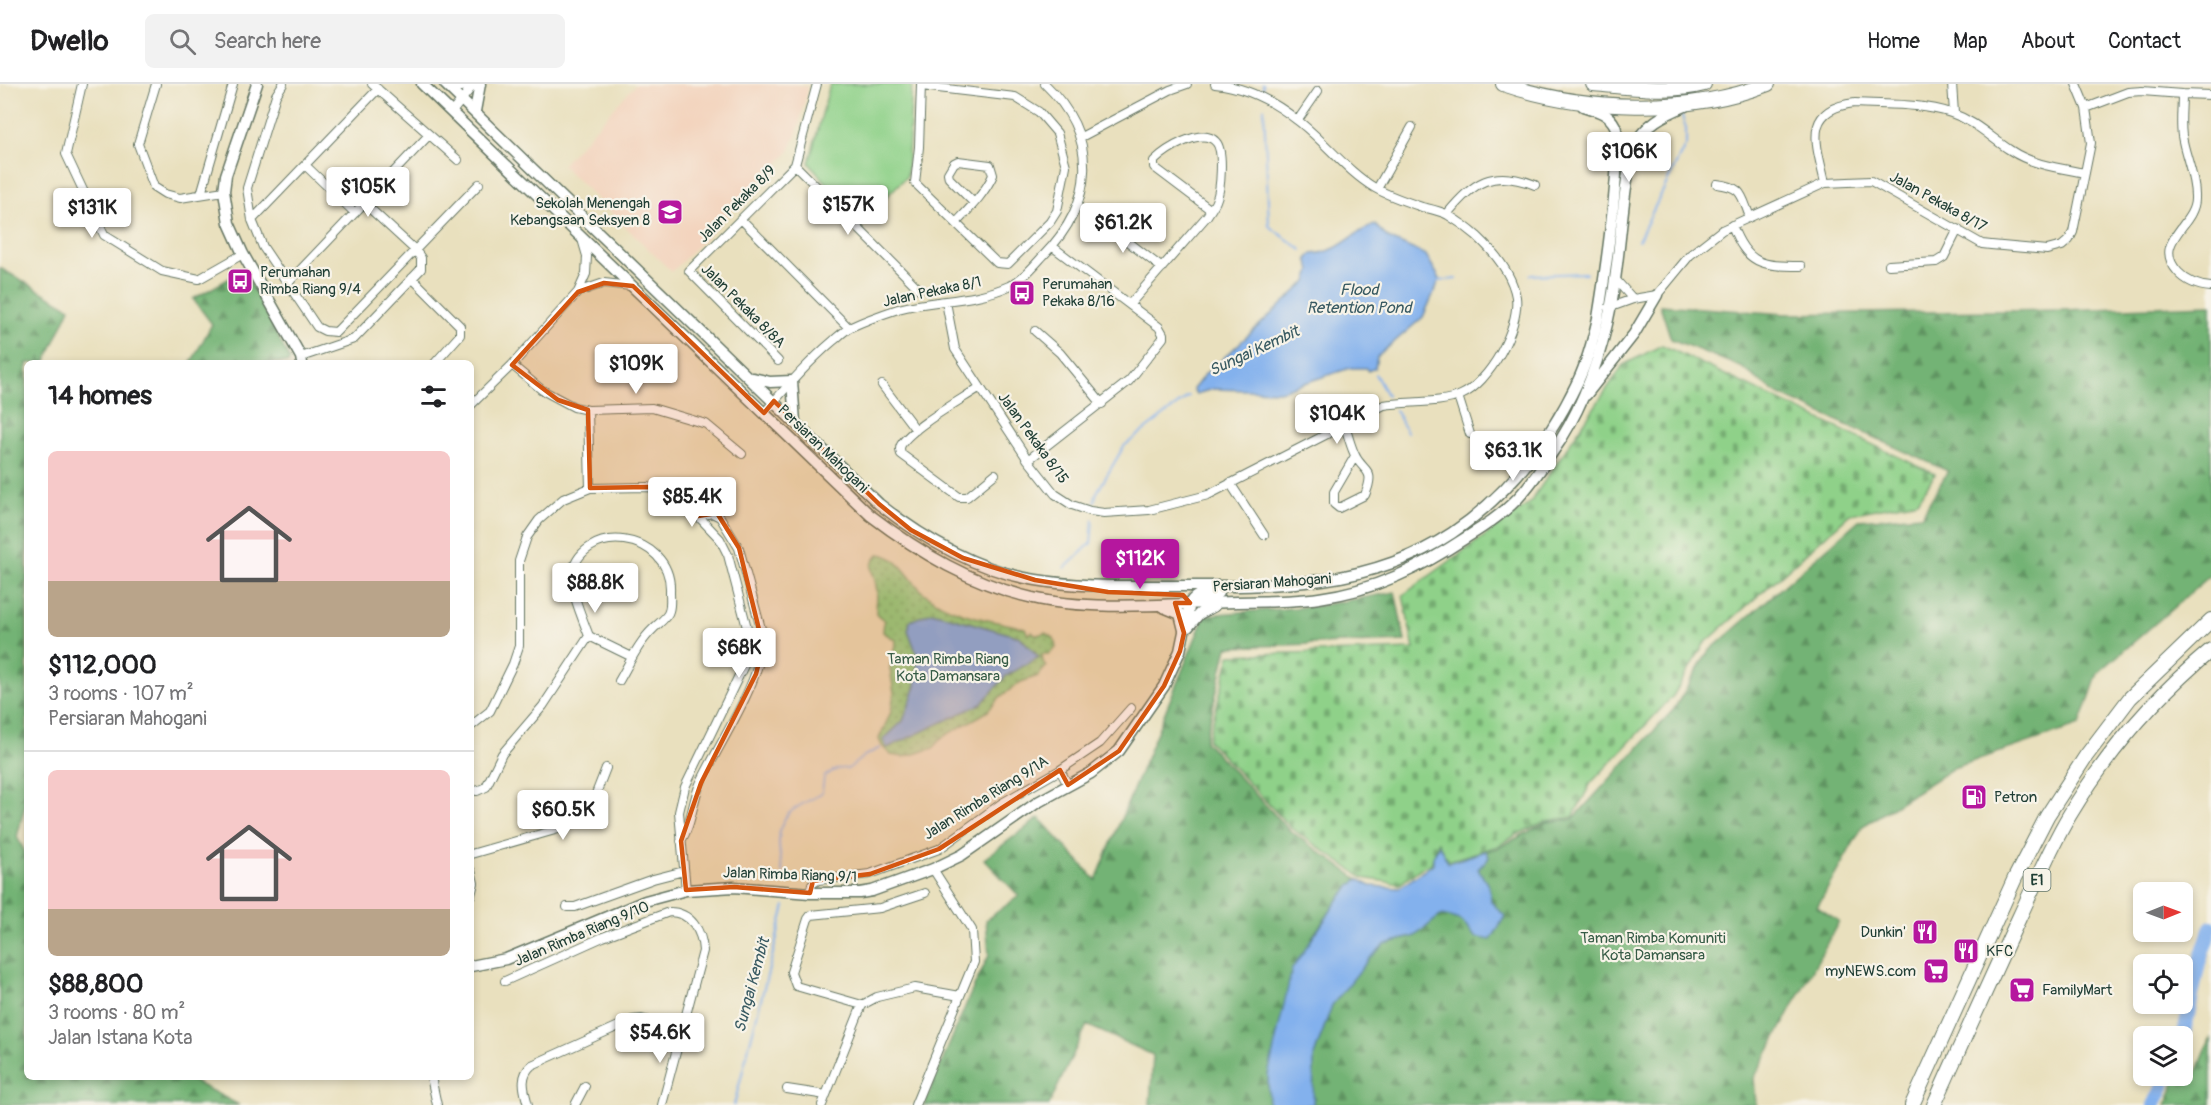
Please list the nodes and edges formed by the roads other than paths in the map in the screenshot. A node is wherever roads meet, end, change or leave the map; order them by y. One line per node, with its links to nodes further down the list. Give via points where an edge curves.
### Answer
1 (82, 84): 62 (street, via 66,154 104,235 162,271 199,279)
2 (156, 84): 46 (street, via 139,151 154,187 180,198)
3 (233, 84): 46 (street)
4 (257, 84): 45 (main road)
5 (283, 84): 53 (street, via 276,95 247,188)
6 (422, 84): 30 (main road, Persiaran Mahogani)
7 (447, 84): 8 (main road); 25 (main road, Persiaran Mahogani)
8 (473, 84): 25 (street)
9 (480, 84): 29 (main road)
10 (817, 84): 38 (street, Jalan Pekaka 8/9)
11 (1045, 84): 35 (street, Jalan Pekaka 8/1, via 1058,96)
12 (1187, 84): 35 (street)
13 (1215, 84): 32 (street, Jalan Pekaka 8/15, via 1244,89)
14 (1503, 84): 26 (highway)
15 (1593, 84): 16 (highway)
16 (1704, 84)
17 (1768, 84): 27 (highway)
18 (1952, 84): 31 (street)
19 (2076, 84): 28 (street, Jalan Pekaka 8/17)
20 (921, 85): 56 (street, via 915,183); 56 (street, via 1015,97 1039,112 1057,133 1066,166 1057,211 1008,264 997,263)
21 (375, 87): 34 (street); 37 (street)
22 (1318, 91): 32 (street)
23 (2182, 94): 24 (street); 28 (street, via 2128,92); 71 (street, via 2182,135 2195,201 2169,251 2177,271 2186,279)
24 (2211, 95)
25 (462, 99): 29 (main road, Persiaran Mahogani); 30 (street)
26 (1560, 100): 27 (highway); 79 (main road, Persiaran Mahogani, via 1600,111 1610,118 1618,138)
27 (1691, 104): 68 (main road, Persiaran Mahogani, via 1651,123 1634,145)
28 (2086, 108): 39 (street, Jalan Pekaka 8/17, via 2091,143)
29 (476, 111): 86 (main road, Persiaran Mahogani)
30 (452, 112): 59 (main road, Persiaran Mahogani)
31 (1954, 113): 39 (street, via 2036,163); 40 (street, via 1930,107 1855,103 1833,108 1821,117 1816,129)
32 (1298, 120): 44 (street, Jalan Pekaka 8/15, via 1344,166)
33 (1412, 128): 44 (street)
34 (429, 135): 36 (street); 47 (street)
35 (1080, 137): 60 (street, Jalan Pekaka 8/1, via 1084,152 1081,190 1072,218)
36 (458, 160)
37 (305, 165): 50 (street); 53 (street)
38 (795, 165): 54 (street, Jalan Pekaka 8/9); 72 (street)
39 (2085, 173): 58 (street, Jalan Pekaka 8/17, via 2073,232 2062,246 2041,250 1982,244)
40 (1825, 183): 52 (street, Jalan Pekaka 8/17); 58 (street, Jalan Pekaka 8/17, via 1871,181)
41 (480, 184): 61 (street)
42 (1717, 184): 52 (street, via 1731,185 1740,191)
43 (1535, 185): 51 (street, via 1503,177 1477,183)
44 (1377, 189): 51 (street, Jalan Pekaka 8/15)
45 (224, 191): 46 (street); 62 (main road, via 229,223)
46 (201, 194)
47 (364, 203): 50 (street); 61 (street)
48 (974, 203): 48 (street, via 988,186 992,168 958,161 949,177); 56 (street)
49 (1210, 210): 49 (street, via 1219,190 1218,144 1204,137 1189,139 1154,161 1154,167); 65 (street)
50 (355, 213): 69 (street)
51 (1447, 214): 90 (street, Jalan Pekaka 8/15, via 1477,236 1499,261 1511,279 1516,297 1511,329 1494,364 1484,379)
52 (1750, 217): 57 (street, Jalan Pekaka 8/17)
53 (252, 220): 69 (street, via 263,247)
54 (742, 220): 66 (street, Jalan Pekaka 8/9); 80 (street)
55 (1100, 220): 65 (street)
56 (956, 223)
57 (1732, 225): 63 (street, via 1743,248 1759,262); 74 (street, Jalan Pekaka 8/17, via 1690,255)
58 (1958, 229): 64 (street, via 1944,257 1936,262)
59 (581, 236): 70 (main road, Persiaran Mahogani); 73 (street, via 587,264)
60 (1053, 247): 76 (street, Jalan Pekaka 8/1, via 1011,285); 77 (street)
61 (416, 250): 67 (street, via 421,268); 69 (street, via 336,332 317,327)
62 (243, 254): 82 (main road)
63 (1801, 266)
64 (1889, 266)
65 (1162, 268): 77 (street)
66 (689, 271): 84 (street, Jalan Pekaka 8/8A)
67 (412, 278): 82 (street, via 354,339); 83 (street, via 460,326 460,335)
68 (1615, 279): 75 (street); 78 (main road, Persiaran Mahogani)
69 (288, 284)
70 (633, 286): 73 (street, via 604,283); 96 (main road, Persiaran Mahogani)
71 (2211, 287)
72 (919, 289)
73 (578, 292): 85 (street)
74 (1658, 296): 75 (street); 94 (main road)
75 (1633, 299): 78 (street)
76 (946, 302): 80 (street, Jalan Pekaka 8/1, via 899,309); 89 (street, Jalan Pekaka 8/15, via 955,349)
77 (1130, 304): 93 (street, via 1159,327 1163,338 1129,381)
78 (1611, 306): 79 (street); 94 (main road, Persiaran Mahogani)
79 (1598, 318): 110 (main road, Persiaran Mahogani, via 1578,380 1551,429 1507,488 1478,513 1425,549 1377,569 1318,582)
80 (849, 328): 87 (street, Jalan Pekaka 8/1)
81 (1035, 331): 93 (street, via 1060,353)
82 (301, 360)
83 (438, 360)
84 (778, 361)
85 (512, 365): 92 (street); 95 (street, via 558,400)
86 (749, 377): 87 (main road, via 770,382); 91 (main road, Persiaran Mahogani)
87 (792, 381): 91 (street, Jalan Pekaka 8/1); 97 (main road)
88 (882, 385): 99 (street)
89 (980, 387): 99 (street); 103 (street, Jalan Pekaka 8/15)
90 (1458, 396): 98 (street, Jalan Pekaka 8/15, via 1384,405); 100 (street)
91 (774, 401): 96 (street, Jalan Pekaka 8/1); 97 (main road, Persiaran Mahogani)
92 (474, 402)
93 (1102, 404): 103 (street)
94 (1580, 404): 111 (main road, Persiaran Mahogani, via 1556,446 1518,498 1485,526 1432,560 1406,574 1351,592 1318,598)
95 (588, 410): 101 (street, via 641,407 696,421 706,424); 106 (street)
96 (764, 412): 113 (main road, Persiaran Mahogani, via 870,515 953,570 1034,598 1090,604)
97 (795, 422): 109 (main road, Persiaran Mahogani, via 911,530 963,558 999,571 1035,580)
98 (1345, 426): 102 (street); 105 (street, Jalan Pekaka 8/15)
99 (916, 430): 104 (street, via 902,445 901,454 959,497 967,497)
100 (1470, 434)
101 (742, 454)
102 (1354, 456): 102 (street, via 1334,492 1334,504 1339,508 1365,495 1370,478)
103 (1028, 460): 105 (street, Jalan Pekaka 8/15, via 1055,494 1072,505 1104,513 1149,510 1208,495)
104 (995, 474)
105 (1230, 483): 108 (street)
106 (590, 488): 107 (street, via 648,487 669,493); 121 (street, via 563,499 538,520 527,537 519,561 519,646 490,711)
107 (698, 516): 126 (street, via 720,539 728,555 751,643 748,657 685,788 679,812); 126 (street, via 712,513 720,517 739,548 763,646 756,674 701,783 688,831)
108 (1263, 535)
109 (1091, 585): 110 (main road, Persiaran Mahogani); 112 (main road, via 1108,592 1175,593)
110 (1256, 586): 112 (main road, via 1199,594)
111 (1226, 602): 112 (main road, Persiaran Mahogani); 115 (main road, via 1203,610)
112 (1190, 603): 113 (main road, Persiaran Mahogani); 115 (main road)
113 (1151, 604): 115 (main road, via 1177,611)
114 (2211, 620): 149 (highway, E1, via 2130,698 2047,816)
115 (1184, 633): 124 (main road, Jalan Rimba Riang 9/1, via 1164,686 1119,751)
116 (589, 636): 118 (street); 118 (street, via 571,581 577,561 591,546 607,541 628,539 645,545 662,562 671,579 669,613); 125 (street, via 543,706 502,754 486,787)
117 (2211, 650): 150 (highway, E1, via 2146,710 2069,816)
118 (632, 657): 119 (street)
119 (619, 681)
120 (1131, 708): 123 (street, Jalan Rimba Riang 9/1A, via 1106,738)
121 (474, 724)
122 (606, 768): 127 (street, via 590,809 580,817 562,828)
123 (1060, 770): 124 (street); 131 (street, Jalan Rimba Riang 9/1A, via 1002,804 939,849 870,874 818,880 812,884)
124 (1068, 785): 128 (main road, Jalan Rimba Riang 9/1, via 962,855)
125 (474, 790)
126 (681, 841): 129 (street)
127 (474, 853)
128 (933, 869): 131 (main road, Jalan Rimba Riang 9/1, via 872,891); 136 (street, via 972,930 974,962)
129 (684, 871): 130 (street); 133 (street)
130 (686, 890): 131 (main road, Jalan Rimba Riang 9/1, via 735,887); 134 (main road, Jalan Rimba Riang 9/1, via 623,910 506,959)
131 (810, 893)
132 (925, 893): 137 (street, via 880,908 812,915 807,919 791,972 796,986)
133 (567, 907)
134 (474, 965)
135 (505, 981): 138 (street, Jalan Rimba Riang 9/10, via 603,937 677,912 690,918 703,942)
136 (960, 996): 137 (street, via 915,988 877,997); 148 (street)
137 (862, 1005): 142 (street)
138 (682, 1029): 144 (street, via 632,1020 532,1065 523,1080); 146 (street, Jalan Rimba Riang 9/10)
139 (432, 1080): 143 (street)
140 (585, 1086): 145 (street)
141 (787, 1089): 142 (street)
142 (826, 1095): 147 (street)
143 (437, 1105)
144 (528, 1105)
145 (575, 1105)
146 (662, 1105)
147 (822, 1105)
148 (915, 1105)
149 (1912, 1105)
150 (1934, 1105)

